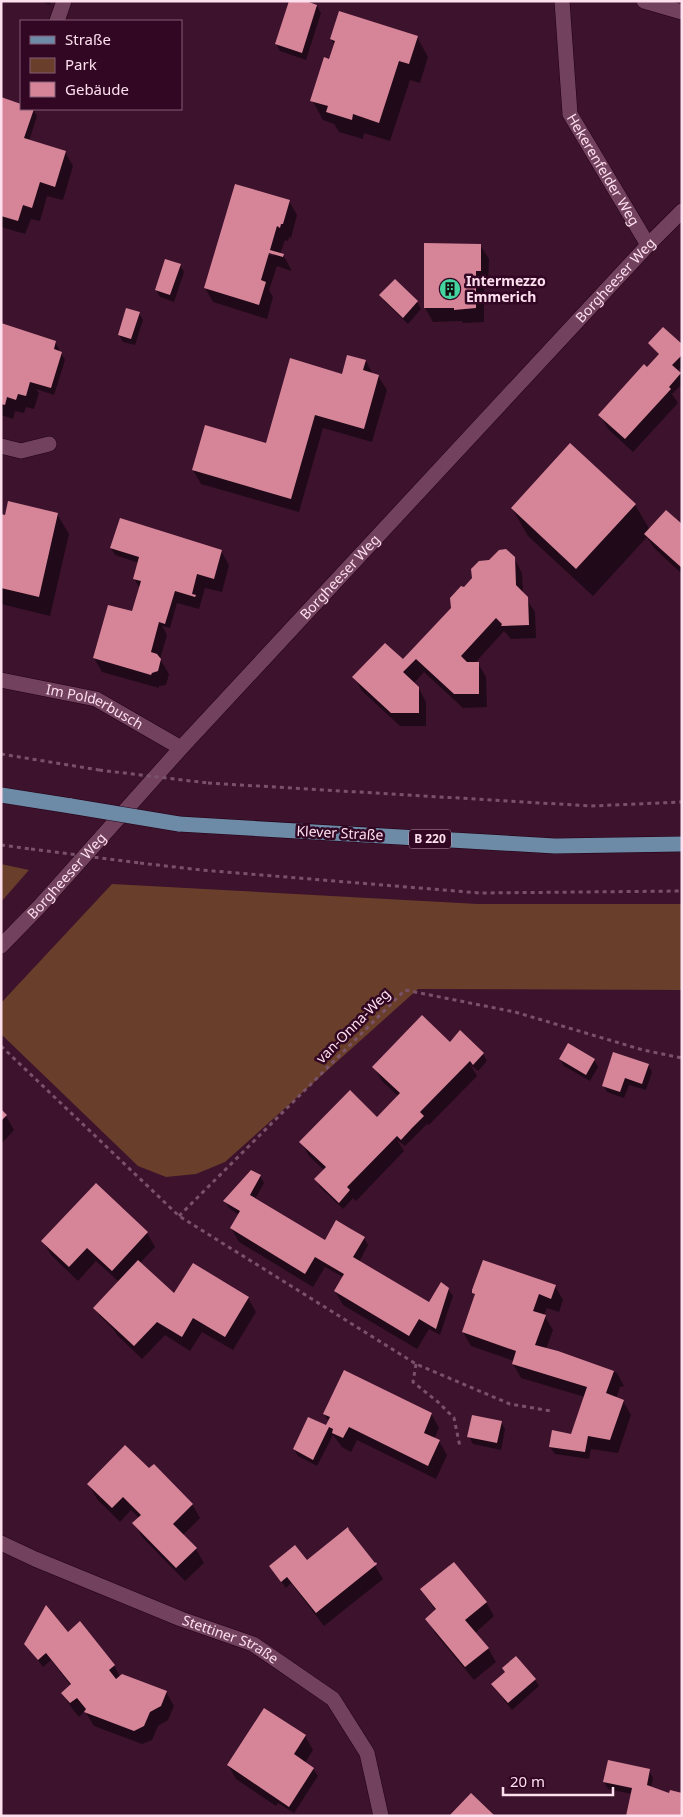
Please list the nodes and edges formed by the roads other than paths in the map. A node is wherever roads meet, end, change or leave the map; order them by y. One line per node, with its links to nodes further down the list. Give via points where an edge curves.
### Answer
1 (64, 1): 5 (street)
2 (562, 1): 7 (street, Hekerenfelder Weg, via 570,114)
3 (644, 1): 4 (street)
4 (682, 12)
5 (57, 20)
6 (682, 211): 7 (street, Borgheeser Weg)
7 (648, 245): 11 (street, Borgheeser Weg)
8 (49, 444): 9 (street, via 21,451)
9 (1, 446)
10 (1, 680): 11 (street, Im Polderbusch, via 96,699)
11 (181, 748): 14 (street, Borgheeser Weg)
12 (1, 795): 13 (main road, Klever Straße / B 220, bridge, via 179,824 555,846)
13 (682, 844)
14 (1, 946)
15 (1, 1543): 16 (street, Stettiner Straße, via 182,1619 253,1644 333,1699 367,1753)
16 (381, 1816)

